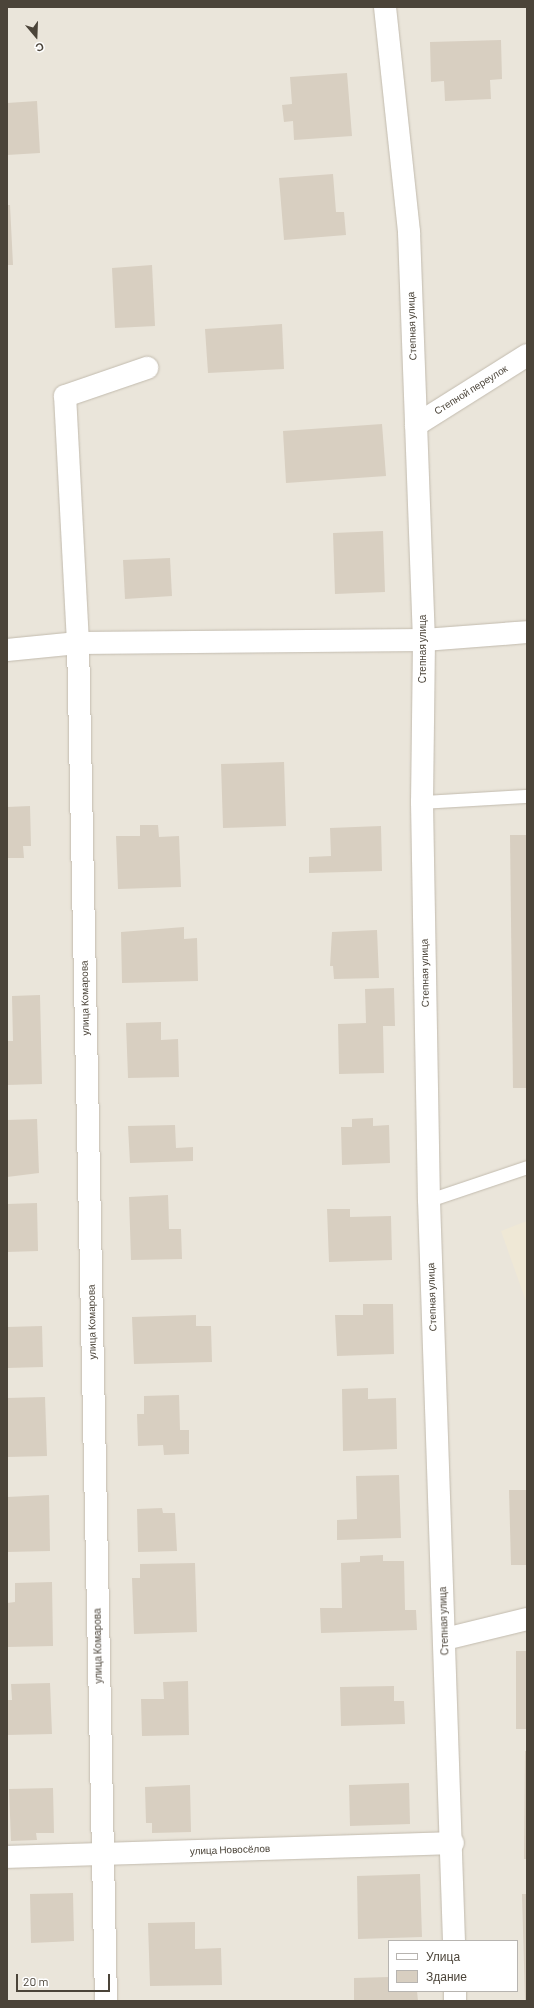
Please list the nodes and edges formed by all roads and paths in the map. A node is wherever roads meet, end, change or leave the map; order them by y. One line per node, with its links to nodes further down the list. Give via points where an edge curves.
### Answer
1 (385, 7): 4 (street, Степная улица, via 409,232)
2 (527, 355): 4 (street, Степной переулок)
3 (147, 368): 7 (street, улица Комарова, via 65,396)
4 (416, 425): 6 (street, Степная улица)
5 (527, 632): 6 (street)
6 (424, 640): 7 (street); 10 (street, Степная улица)
7 (78, 643): 8 (street); 16 (street, улица Комарова)
8 (7, 650)
9 (527, 796): 10 (lane)
10 (422, 802): 12 (street, Степная улица)
11 (527, 1167): 12 (lane)
12 (428, 1200): 14 (street, Степная улица)
13 (527, 1619): 14 (street)
14 (445, 1639): 15 (street, Степная улица)
15 (453, 1843): 16 (street, улица Новосёлов); 18 (street, Степная улица)
16 (103, 1854): 17 (street, улица Новосёлов); 19 (street, улица Комарова)
17 (7, 1856)
18 (454, 1940)
19 (106, 2001)

